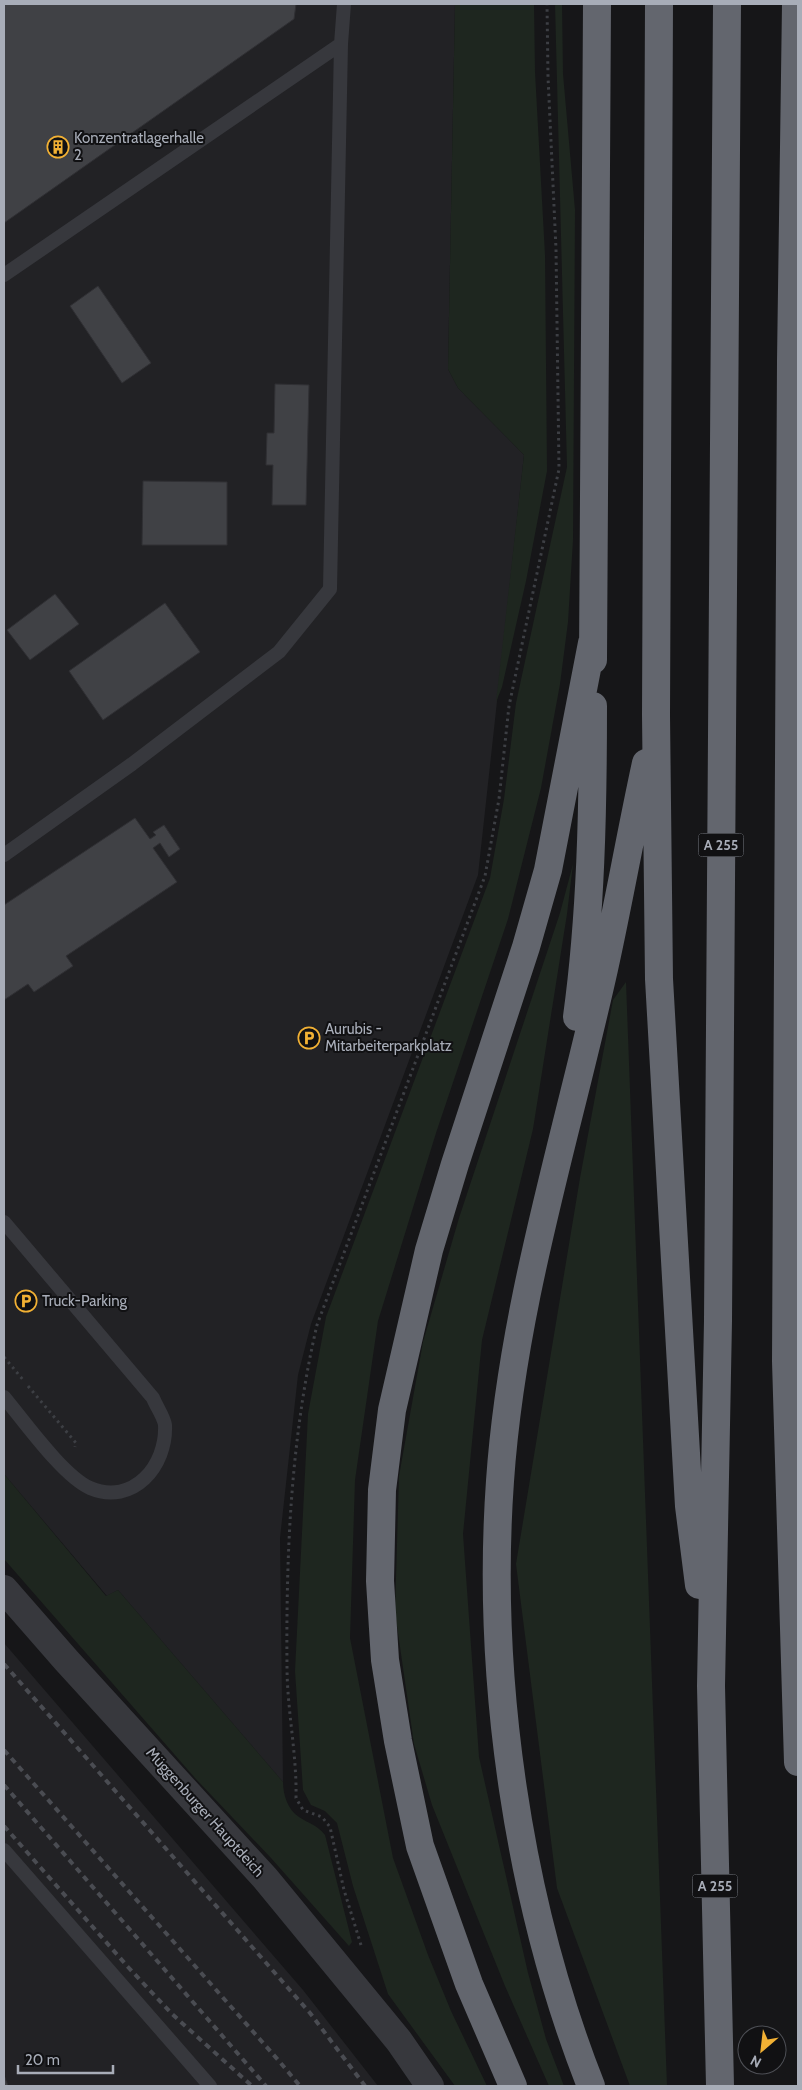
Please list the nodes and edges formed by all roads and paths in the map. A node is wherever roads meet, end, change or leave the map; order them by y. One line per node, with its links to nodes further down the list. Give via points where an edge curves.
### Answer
1 (344, 4): 7 (lane)
2 (547, 4): 23 (path, via 556,249 559,469 508,706 499,799 485,876 317,1325 298,1430 289,1539 287,1668 296,1798 303,1810 322,1817 330,1826 344,1890)
3 (597, 4): 9 (highway)
4 (659, 4): 10 (highway)
5 (727, 4): 20 (highway, A 255, via 718,1301)
6 (796, 4): 15 (highway)
7 (341, 44): 8 (lane); 11 (lane, via 330,589 279,652 132,764)
8 (4, 274)
9 (592, 643): 12 (highway, via 593,815 584,964); 26 (highway, via 548,870 429,1250 392,1410 382,1508 380,1581 385,1660 420,1846 469,1984)
10 (656, 716): 12 (highway, via 604,968); 20 (highway, via 659,979 687,1476)
11 (4, 855)
12 (558, 1157): 27 (highway, via 513,1367 500,1480 498,1648 505,1730 523,1845 547,1953 571,2038)
13 (4, 1222): 16 (lane, via 152,1398 165,1424 163,1451 153,1471 135,1487 113,1492 90,1488 69,1473)
14 (4, 1357): 18 (path)
15 (786, 1361): 17 (highway); 21 (highway)
16 (4, 1397)
17 (798, 1417)
18 (76, 1443)
19 (4, 1588): 25 (street, Müggenburger Hauptdeich, via 266,1878 399,2041)
20 (711, 1686): 28 (highway, A 255)
21 (798, 1762)
22 (4, 1850): 24 (lane)
23 (364, 1954)
24 (210, 2086)
25 (430, 2086)
26 (513, 2086)
27 (590, 2086)
28 (720, 2086)

